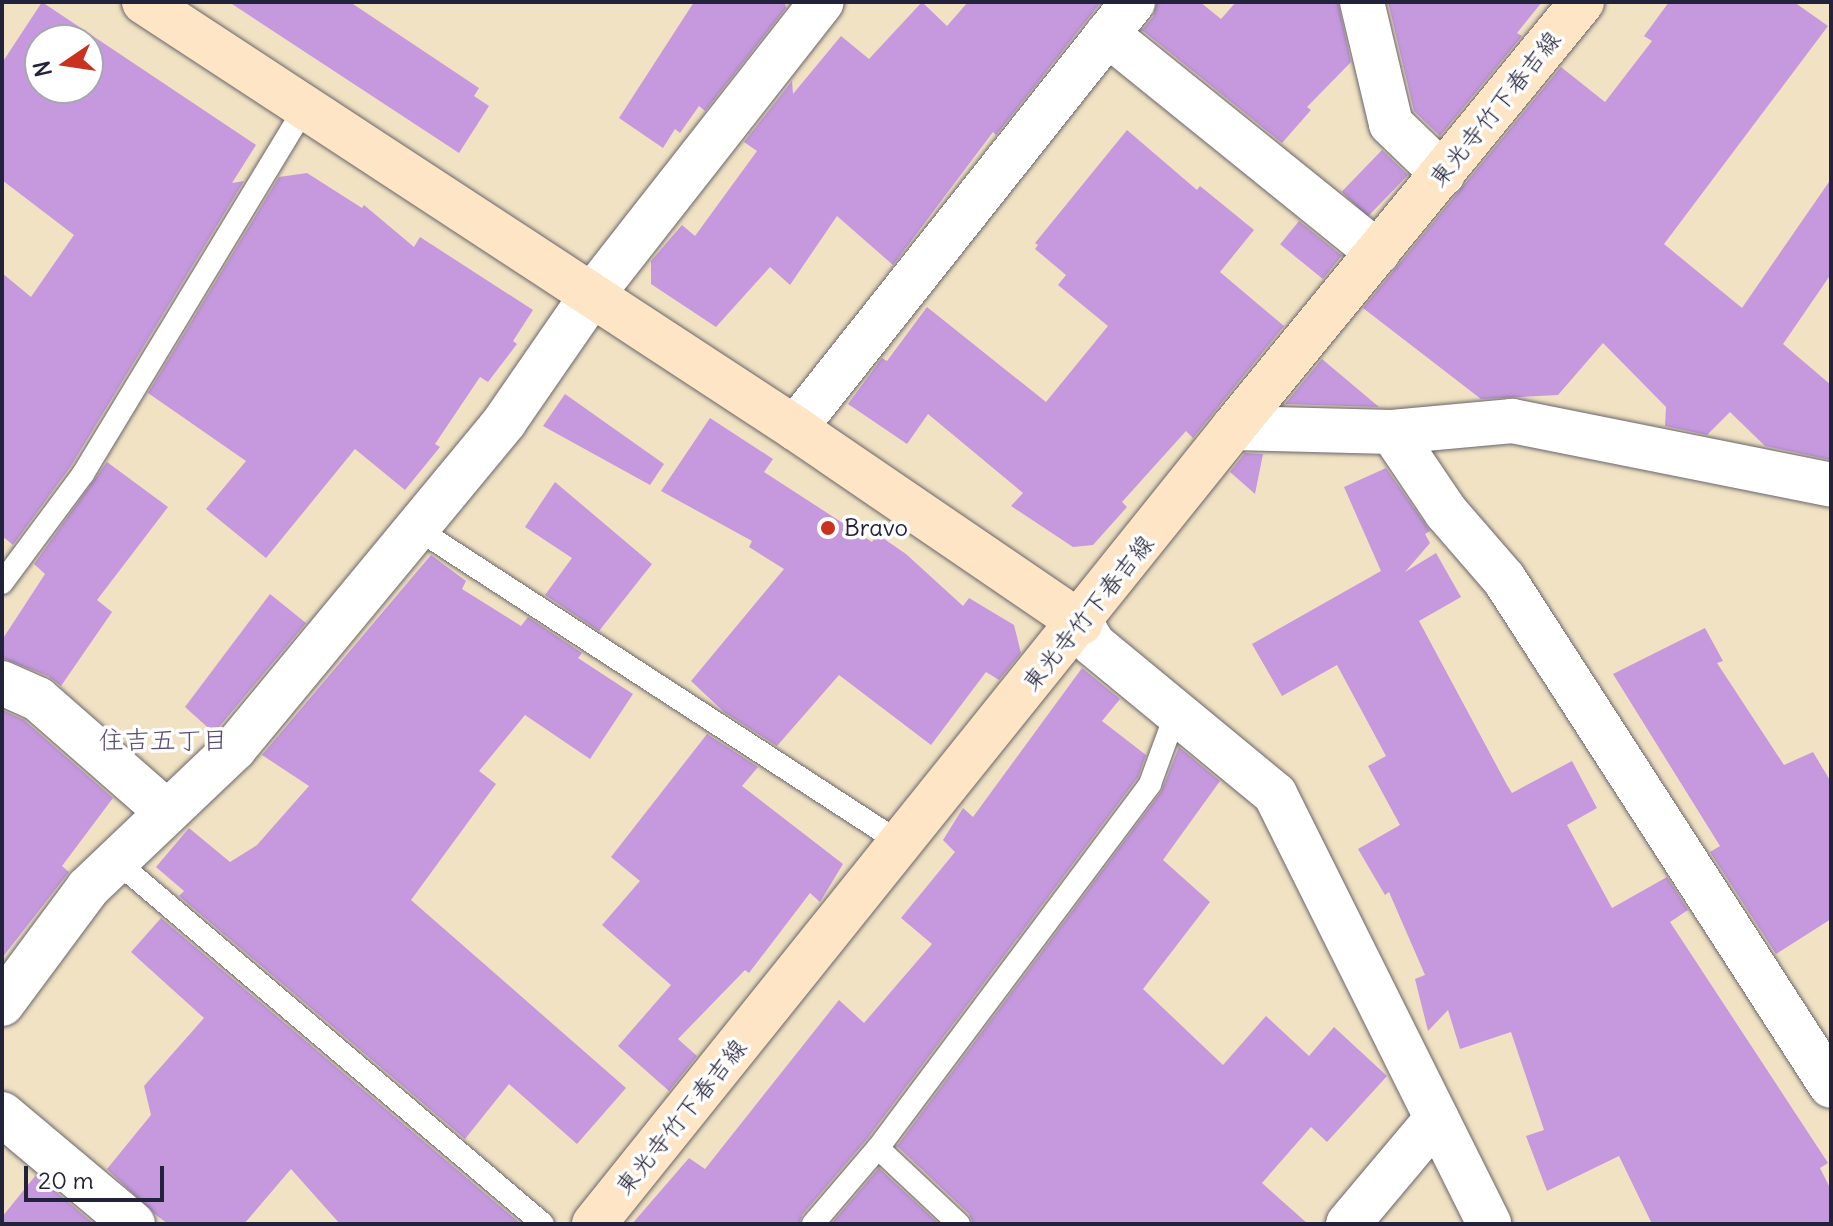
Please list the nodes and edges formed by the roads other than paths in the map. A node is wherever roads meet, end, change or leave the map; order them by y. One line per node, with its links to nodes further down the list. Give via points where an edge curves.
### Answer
1 (144, 2): 6 (main road)
2 (822, 2): 9 (street)
3 (1362, 2): 7 (street, via 1391,124)
4 (1582, 2): 7 (main road, 東光寺竹下春吉線)
5 (1120, 18): 8 (street); 10 (street)
6 (305, 107): 9 (main road); 15 (lane, via 83,474)
7 (1443, 174): 8 (main road, 東光寺竹下春吉線)
8 (1378, 253): 11 (main road, 東光寺竹下春吉線)
9 (592, 295): 10 (main road); 14 (street, via 505,421)
10 (795, 428): 16 (main road)
11 (1233, 428): 12 (street); 16 (main road, 東光寺竹下春吉線)
12 (1392, 432): 13 (street, via 1512,421); 23 (street, via 1446,512 1504,579)
13 (1831, 485)
14 (416, 528): 19 (street, via 234,749); 20 (lane)
15 (2, 583)
16 (1081, 623): 18 (street, via 1093,644); 20 (main road, 東光寺竹下春吉線)
17 (2, 683): 19 (street, via 38,699)
18 (1176, 713): 25 (street, via 1275,794); 26 (lane, via 1150,784)
19 (166, 811): 21 (street)
20 (902, 844): 29 (main road, 東光寺竹下春吉線)
21 (116, 861): 22 (street, via 88,888); 28 (lane)
22 (2, 1004)
23 (1831, 1086)
24 (2, 1114): 27 (street)
25 (1437, 1118): 32 (street); 33 (street)
26 (878, 1148): 30 (lane); 31 (lane)
27 (133, 1224)
28 (543, 1224)
29 (594, 1224)
30 (813, 1224)
31 (959, 1224)
32 (1348, 1224)
33 (1489, 1224)

